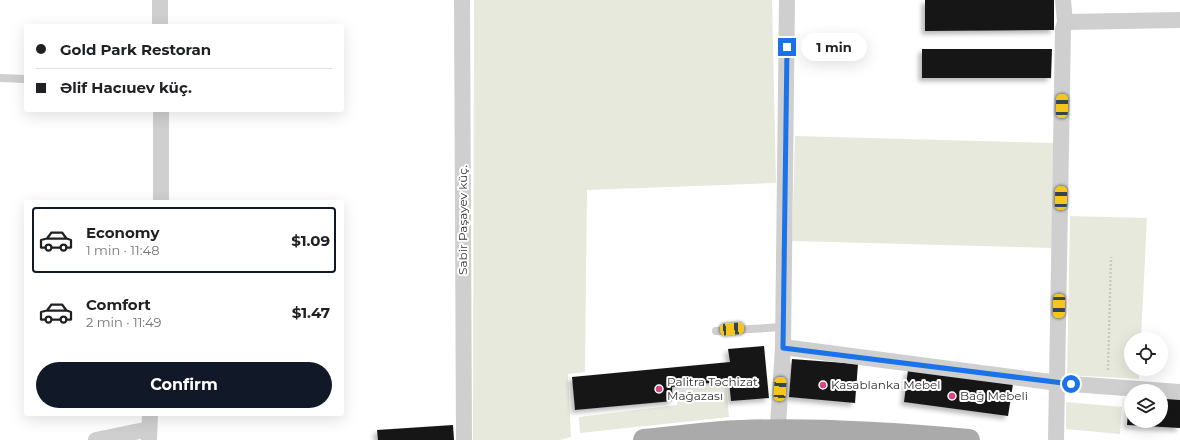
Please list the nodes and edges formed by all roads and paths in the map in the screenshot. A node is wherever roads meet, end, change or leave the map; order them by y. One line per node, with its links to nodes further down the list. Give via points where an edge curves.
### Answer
1 (160, 0): 7 (street)
2 (462, 0): 22 (street, Sabir Paşayev küç.)
3 (787, 0): 13 (street)
4 (1063, 0): 6 (street)
5 (1180, 20): 6 (street)
6 (1066, 22): 16 (street, via 1063,28)
7 (160, 24)
8 (0, 78): 9 (lane)
9 (24, 79)
10 (161, 112): 11 (street)
11 (161, 200)
12 (1111, 257): 17 (path)
13 (783, 327): 14 (lane); 15 (street)
14 (716, 330)
15 (783, 348): 16 (street); 20 (street)
16 (1058, 383): 17 (street); 25 (street)
17 (1108, 387): 18 (street)
18 (1180, 392)
19 (149, 428): 21 (street)
20 (777, 435): 23 (main road, via 733,431); 24 (main road, via 878,432)
21 (96, 440)
22 (464, 440)
23 (644, 440)
24 (969, 440)
25 (1056, 440)

